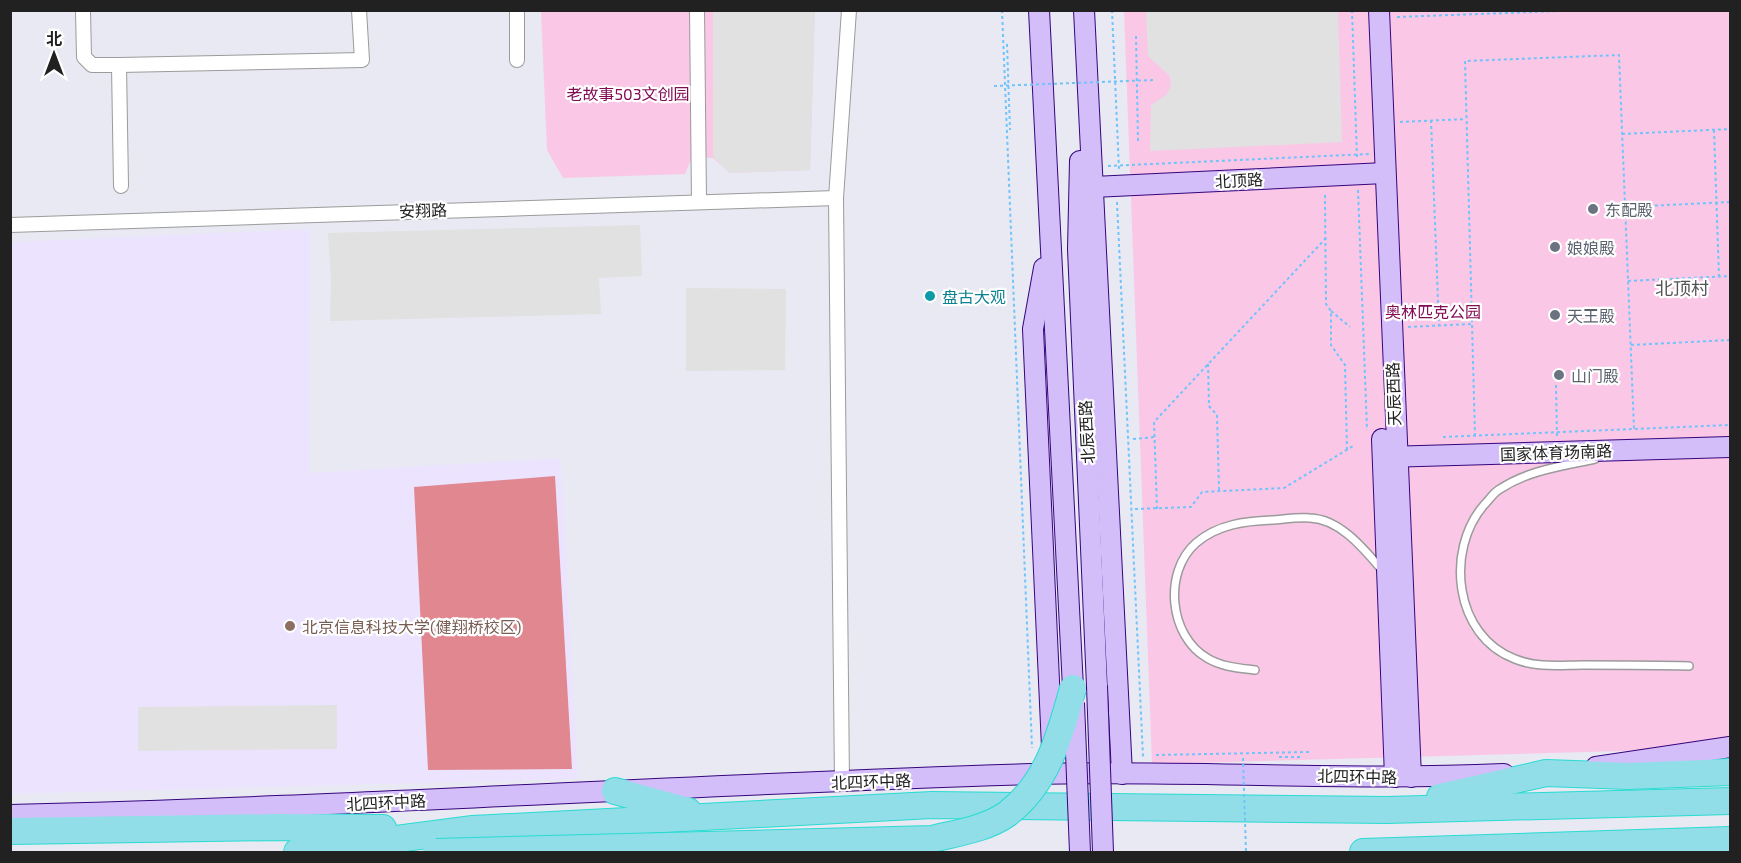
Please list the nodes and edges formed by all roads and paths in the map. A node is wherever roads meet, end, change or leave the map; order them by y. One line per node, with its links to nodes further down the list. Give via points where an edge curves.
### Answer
1 (83, 10): 19 (street, via 84,57 92,65)
2 (359, 10): 19 (street, via 362,60)
3 (517, 10): 18 (street)
4 (697, 10): 42 (street)
5 (849, 10): 41 (street)
6 (1002, 10): 87 (path)
7 (1039, 10): 47 (street, 北辰西路)
8 (1084, 10): 36 (street, 北辰西路); 80 (street, 北辰西路, via 1078,249)
9 (1112, 10): 15 (path); 37 (path)
10 (1352, 10): 35 (path)
11 (1365, 10): 35 (street, 天辰西路)
12 (1587, 10): 13 (path)
13 (1385, 14): 35 (street, 天辰西路)
14 (1136, 36): 21 (path)
15 (1114, 37): 16 (path); 33 (path)
16 (1119, 37)
17 (1006, 45): 22 (path)
18 (517, 60)
19 (119, 65): 38 (street)
20 (1154, 80): 21 (path, bridge)
21 (1137, 81): 22 (path, bridge); 31 (path)
22 (1008, 85): 23 (path, bridge); 28 (path)
23 (993, 86)
24 (1466, 119): 25 (path); 30 (path, via 1465,61 1619,55); 53 (path)
25 (1431, 120): 26 (path); 54 (path)
26 (1395, 123)
27 (1731, 129): 29 (path)
28 (1010, 130)
29 (1714, 130): 30 (path); 44 (path)
30 (1622, 134): 45 (path)
31 (1138, 141)
32 (1124, 142): 33 (path)
33 (1118, 143): 34 (path)
34 (1118, 154)
35 (1371, 164): 37 (street, 北顶路); 37 (path); 70 (street, 天辰西路); 70 (path)
36 (1092, 167): 37 (path); 39 (street, 北辰西路)
37 (1119, 176): 39 (street, 北顶路); 90 (path)
38 (121, 186)
39 (1093, 187): 89 (street, 北辰西路)
40 (1325, 195): 48 (path)
41 (836, 198): 42 (street, 安翔路); 92 (street)
42 (699, 202): 46 (street, 安翔路)
43 (1731, 202): 44 (path)
44 (1716, 203): 45 (path); 49 (path)
45 (1625, 207): 51 (path)
46 (10, 225)
47 (1050, 230): 80 (street, 北辰西路); 88 (street, 北辰西路, via 1033,329)
48 (1326, 238): 52 (path, via 1326,304); 59 (path)
49 (1719, 276): 50 (path); 51 (path)
50 (1731, 276)
51 (1628, 281): 58 (path)
52 (1331, 310): 55 (path); 71 (path, via 1331,345 1345,365)
53 (1472, 324): 54 (path); 64 (path)
54 (1439, 326): 56 (path)
55 (1350, 327)
56 (1402, 327)
57 (1731, 340): 58 (path)
58 (1631, 345): 62 (path)
59 (1208, 364): 65 (path, via 1154,422); 74 (path, via 1209,405 1216,415)
60 (1556, 385): 63 (path)
61 (1731, 425): 62 (path)
62 (1634, 429): 63 (path)
63 (1557, 431): 64 (path); 73 (path)
64 (1475, 436): 66 (path)
65 (1155, 437): 67 (path); 75 (path)
66 (1440, 437)
67 (1133, 439)
68 (1353, 446): 71 (path)
69 (1731, 447): 72 (street, 国家体育场南路)
70 (1382, 448): 73 (street, 国家体育场南路); 77 (street, 天辰西路); 91 (street, 天辰西路)
71 (1347, 450): 74 (path, via 1284,488)
72 (1644, 450): 73 (street, 国家体育场南路); 78 (lane, via 1535,471 1498,489 1473,518 1462,547 1459,581 1465,606 1476,624 1491,644 1514,659 1541,665)
73 (1558, 452)
74 (1219, 490): 75 (path, via 1202,492 1191,507)
75 (1157, 508): 76 (path)
76 (1135, 509)
77 (1387, 576): 79 (lane, via 1345,533 1328,522 1311,518 1235,523 1196,543 1182,559 1176,577 1178,621 1206,658); 91 (street, 天辰西路)
78 (1689, 666)
79 (1255, 670)
80 (1085, 687): 102 (highway, bridge, via 1056,749 1031,790 1006,815 972,830 932,839); 103 (street, 北辰西路, bridge); 104 (street, 北辰西路, bridge)
81 (1731, 747): 85 (street, 北四环中路)
82 (1309, 752): 83 (path)
83 (1156, 755)
84 (1243, 758): 105 (path, bridge)
85 (1546, 772): 86 (highway, via 1628,776); 91 (street, 北四环中路); 95 (highway)
86 (1731, 772)
87 (1033, 774): 88 (street, 北四环中路); 92 (street, 北四环中路)
88 (1053, 774): 89 (street, 北四环中路)
89 (1122, 774): 90 (street, 北四环中路)
90 (1144, 775): 91 (street, 北四环中路)
91 (1403, 777)
92 (842, 783): 93 (street, 北四环中路)
93 (615, 791): 96 (street, 北四环中路); 97 (highway)
94 (1731, 801): 95 (highway, 北四环中路)
95 (1387, 810): 97 (highway, 北四环中路, via 932,805)
96 (10, 815)
97 (712, 817): 98 (highway, 北四环中路)
98 (473, 829): 99 (highway); 101 (highway, 北四环中路)
99 (10, 831)
100 (1731, 840): 107 (highway)
101 (297, 852)
102 (436, 852)
103 (1080, 852)
104 (1103, 852)
105 (1246, 852)
106 (1363, 852): 107 (highway)
107 (1374, 852)

